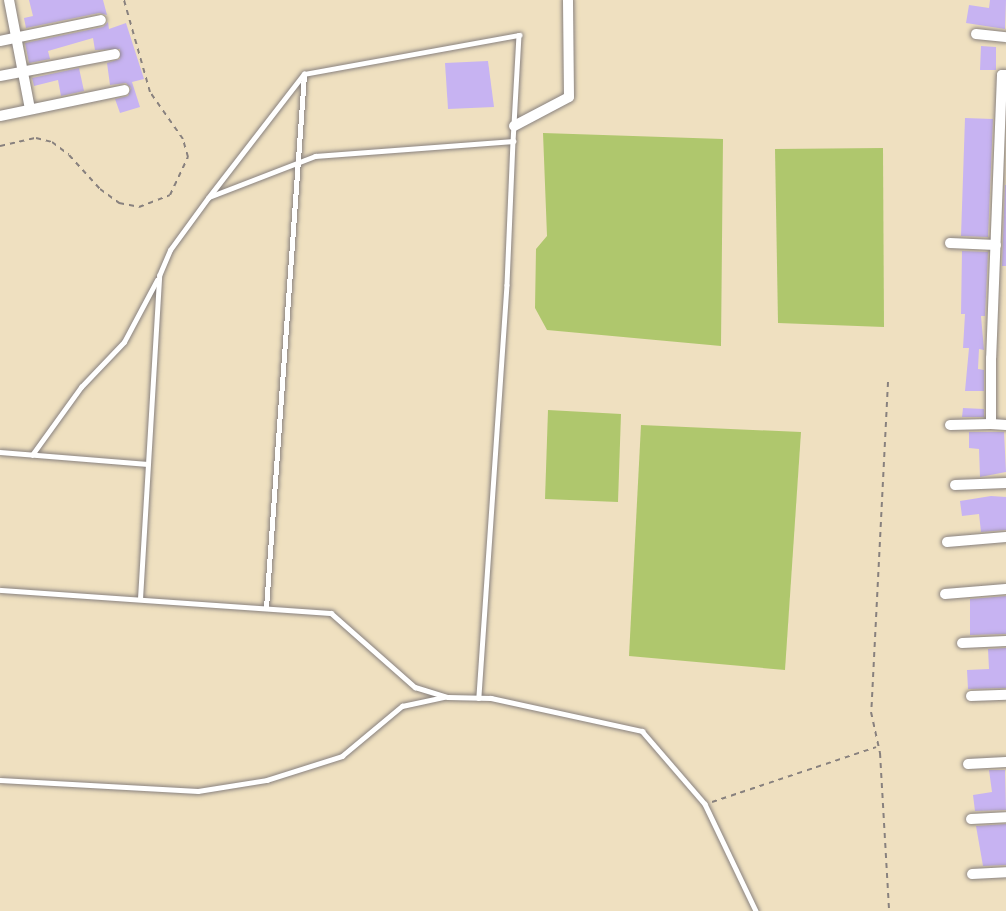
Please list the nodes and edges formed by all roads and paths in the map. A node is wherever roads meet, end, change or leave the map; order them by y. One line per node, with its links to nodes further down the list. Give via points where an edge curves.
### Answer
1 (9, 0): 4 (street); 8 (street)
2 (124, 0): 21 (path, via 150,92 183,139 188,157 170,195 139,207 119,203 52,142 36,138)
3 (568, 0): 19 (street, via 569,97)
4 (0, 2)
5 (101, 20): 8 (street)
6 (976, 34): 7 (street)
7 (1006, 37)
8 (17, 38): 9 (street); 11 (street)
9 (0, 41)
10 (115, 54): 11 (street)
11 (23, 70): 14 (street); 16 (street)
12 (304, 74): 19 (lane, via 519,35); 22 (lane); 23 (lane)
13 (1006, 75): 18 (street, via 1002,75)
14 (0, 76)
15 (124, 90): 16 (street)
16 (30, 110): 17 (street)
17 (0, 116)
18 (1003, 119): 25 (street)
19 (514, 126): 20 (lane)
20 (513, 141): 22 (lane, via 315,156); 48 (lane)
21 (0, 146)
22 (296, 163): 23 (lane); 42 (lane)
23 (208, 198): 26 (lane, via 170,250)
24 (950, 243): 25 (street)
25 (996, 245): 28 (street)
26 (159, 276): 32 (lane, via 124,342 81,387); 33 (lane)
27 (888, 382): 49 (path, via 871,712)
28 (992, 424): 29 (street); 30 (street)
29 (950, 425)
30 (1006, 425)
31 (0, 452): 32 (lane)
32 (32, 455): 33 (lane)
33 (148, 464): 41 (lane)
34 (1006, 483): 35 (street)
35 (955, 485)
36 (1006, 537): 37 (street)
37 (947, 542)
38 (1006, 589): 40 (street)
39 (0, 590): 41 (lane)
40 (945, 594)
41 (140, 599): 42 (lane)
42 (266, 608): 47 (lane, via 331,612 415,687)
43 (1006, 641): 44 (street)
44 (962, 643)
45 (1006, 695): 46 (street)
46 (971, 696)
47 (447, 697): 48 (lane); 52 (lane, via 402,706 342,756 267,780 198,791)
48 (479, 698): 53 (lane, via 642,731)
49 (877, 747): 53 (path); 59 (path)
50 (1006, 762): 51 (street)
51 (968, 764)
52 (0, 780)
53 (705, 804): 58 (lane)
54 (1006, 817): 55 (street)
55 (971, 819)
56 (1006, 872): 57 (street)
57 (972, 874)
58 (756, 911)
59 (890, 911)

